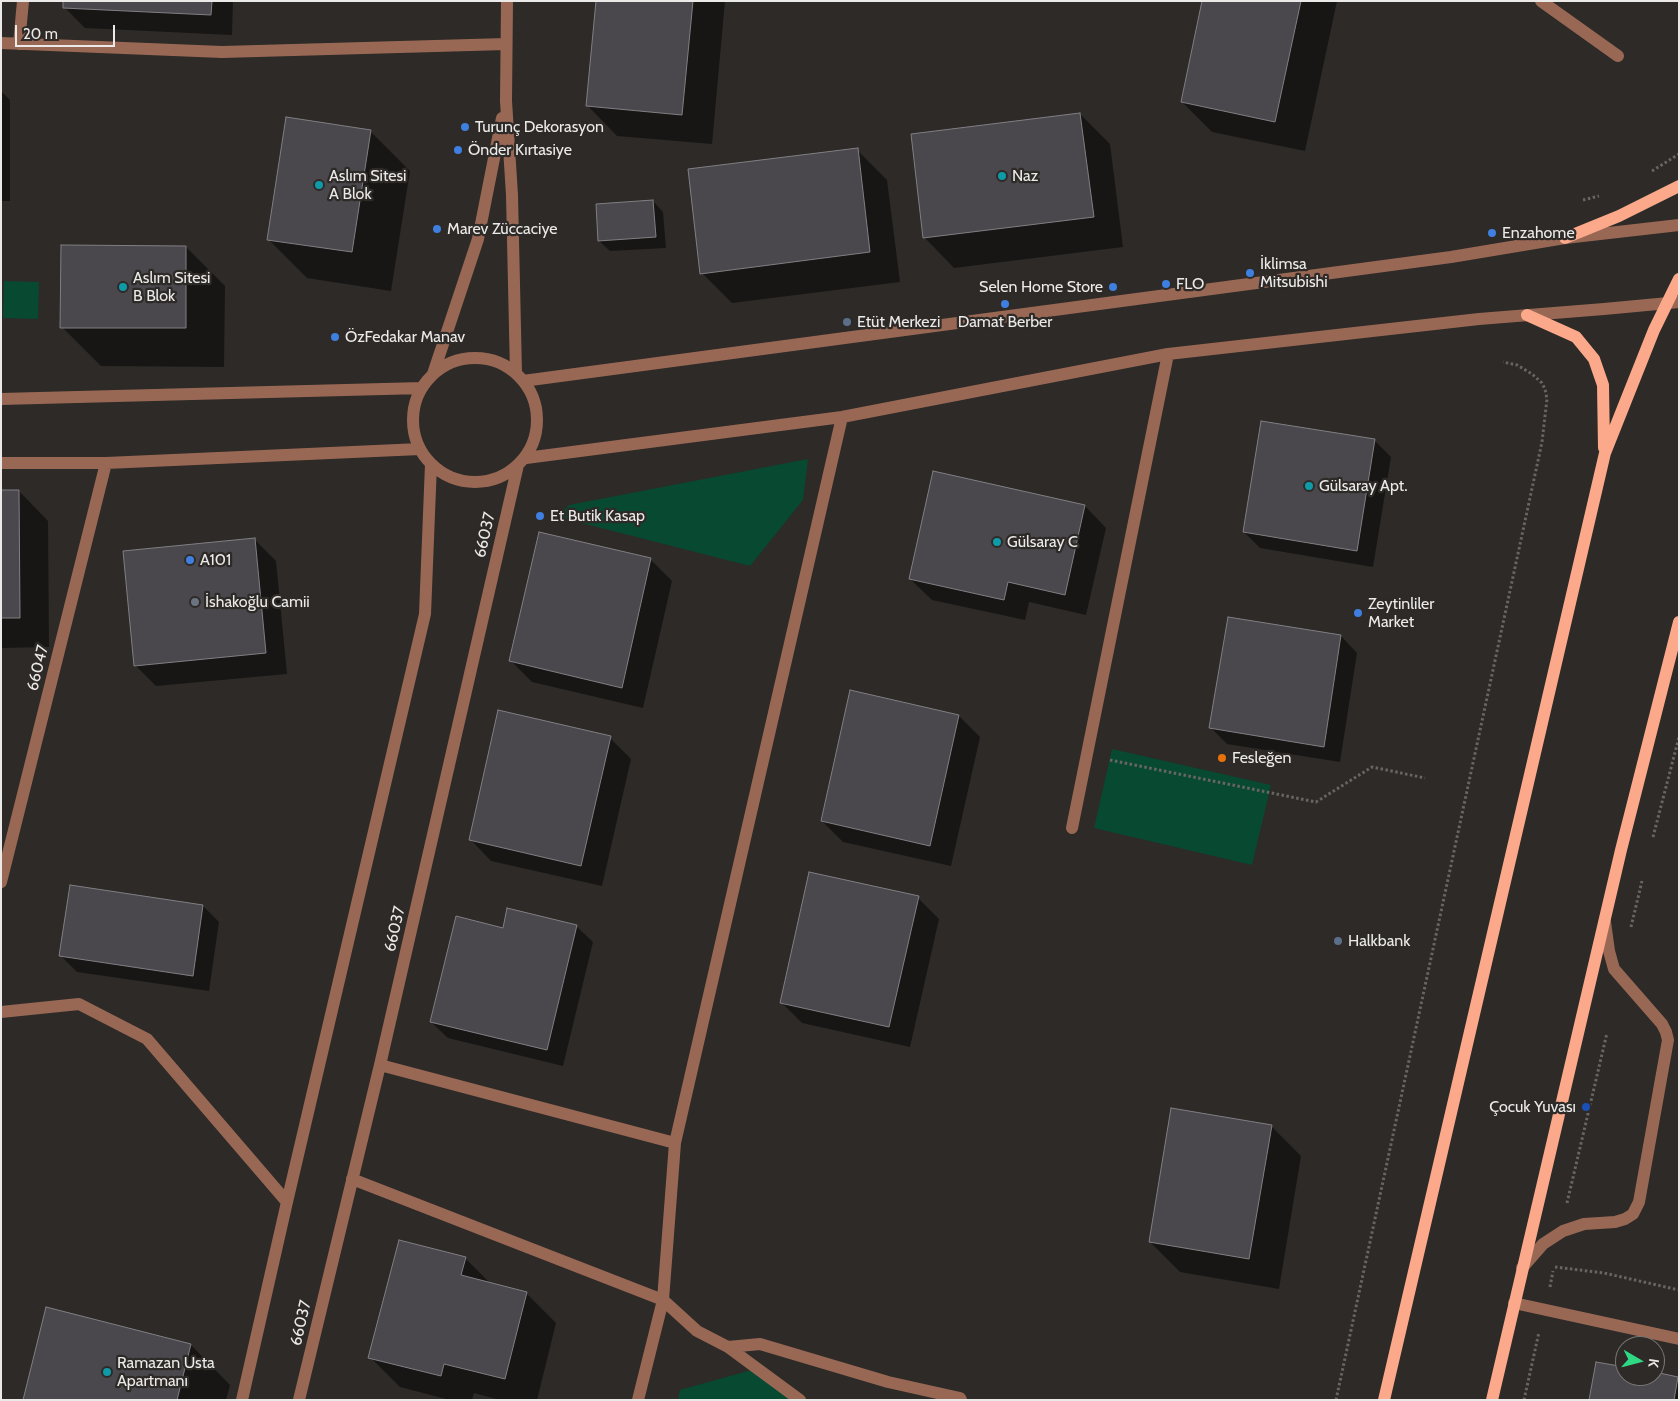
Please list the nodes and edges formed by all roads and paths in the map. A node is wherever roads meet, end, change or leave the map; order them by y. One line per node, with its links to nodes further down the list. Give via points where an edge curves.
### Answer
1 (23, 1): 5 (street)
2 (507, 1): 6 (street)
3 (1541, 1): 7 (street)
4 (1, 43): 5 (street)
5 (19, 44): 6 (street, via 222,52)
6 (506, 44): 8 (street)
7 (1618, 56)
8 (506, 101): 17 (street, via 478,239); 18 (street)
9 (1679, 186): 11 (main road)
10 (1679, 225): 11 (street)
11 (1565, 238): 18 (street, via 1441,258)
12 (1679, 279): 13 (main road)
13 (1673, 303): 14 (street); 23 (main road)
14 (1527, 315): 15 (street); 23 (main road, via 1576,337 1594,359 1603,385)
15 (1168, 354): 21 (street); 30 (street)
16 (1503, 362): 58 (path, via 1517,365 1532,374 1545,389 1547,399 1542,442)
17 (432, 374): 18 (street, via 447,364 481,358 498,362); 19 (street)
18 (520, 377): 24 (street, via 530,389 538,424 534,442)
19 (422, 388): 20 (street); 22 (street, via 413,412 414,431)
20 (1, 398)
21 (842, 417): 24 (street); 41 (street)
22 (420, 449): 26 (street); 27 (street)
23 (1604, 453): 59 (main road)
24 (522, 462): 27 (street, via 490,481 468,483 448,477); 40 (street, 66037)
25 (1, 463): 26 (street)
26 (106, 463): 35 (street, 66047)
27 (431, 464): 43 (street, via 425,614)
28 (1679, 622): 36 (main road)
29 (1679, 737): 33 (path)
30 (1088, 755): 31 (path, via 1316,802 1372,767); 32 (street)
31 (1425, 778)
32 (1072, 828)
33 (1653, 837)
34 (1642, 881): 37 (path)
35 (1, 882)
36 (1604, 919): 45 (main road); 45 (street, via 1614,969 1662,1024 1668,1040 1639,1202 1633,1214 1625,1220 1584,1224 1562,1231 1543,1244)
37 (1631, 928)
38 (1, 1012): 43 (street, via 79,1004 148,1040)
39 (1607, 1033): 44 (path)
40 (380, 1065): 41 (street); 42 (street, 66037)
41 (675, 1143): 48 (street)
42 (352, 1179): 48 (street); 54 (street, 66037)
43 (286, 1202): 53 (street)
44 (1567, 1203)
45 (1522, 1268): 49 (main road)
46 (1550, 1288): 47 (path, via 1554,1266 1604,1273)
47 (1679, 1290)
48 (663, 1300): 52 (street, via 697,1331); 55 (street)
49 (1514, 1303): 51 (street); 60 (main road)
50 (1541, 1327): 61 (path)
51 (1679, 1339)
52 (728, 1347): 56 (street); 57 (street, via 760,1344)
53 (242, 1400)
54 (299, 1400)
55 (638, 1400)
56 (800, 1400)
57 (961, 1400)
58 (1336, 1400)
59 (1384, 1400)
60 (1492, 1400)
61 (1524, 1400)

